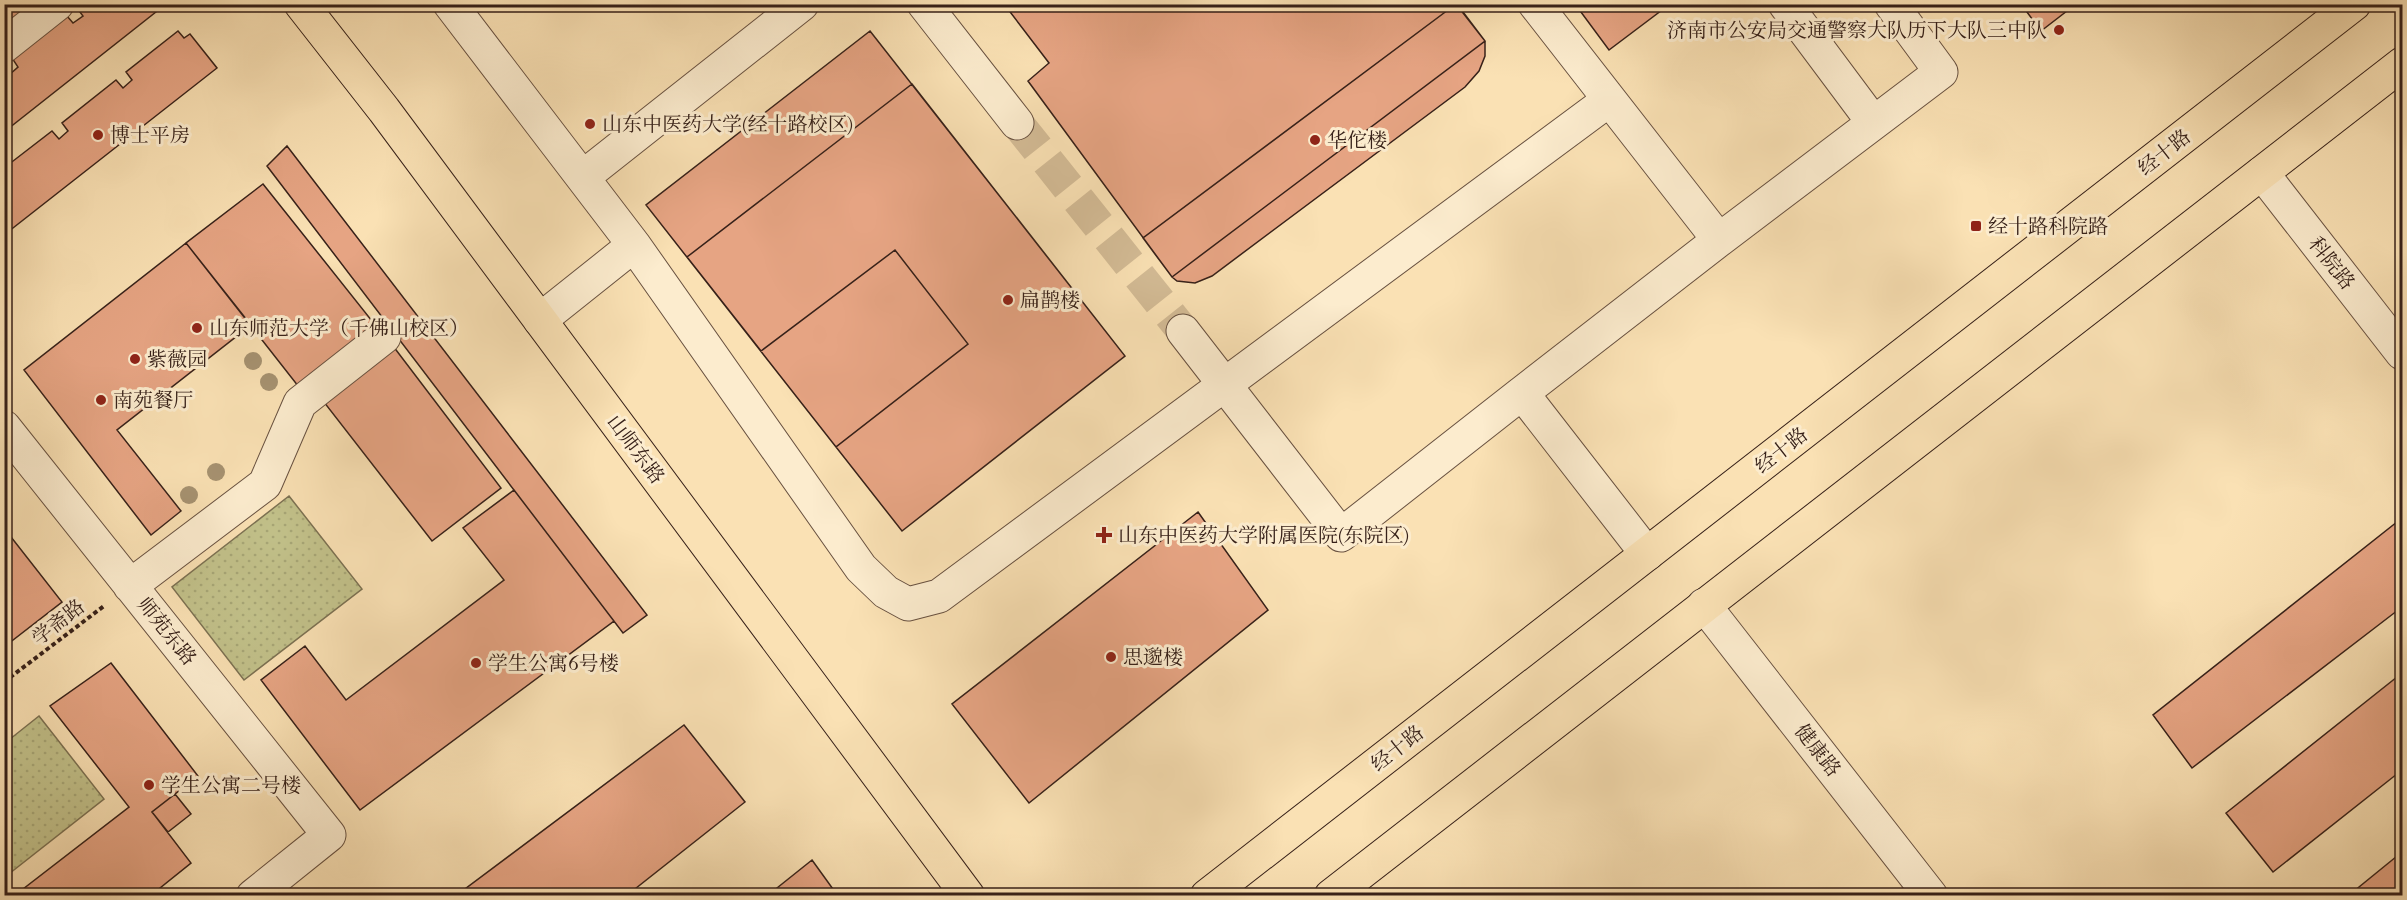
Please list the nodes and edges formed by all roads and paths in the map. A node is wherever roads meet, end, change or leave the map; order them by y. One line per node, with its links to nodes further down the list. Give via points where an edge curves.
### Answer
1 (57, 4): 10 (street)
2 (301, 4): 19 (main road, 山师东路)
3 (450, 4): 16 (street)
4 (802, 4): 16 (street)
5 (924, 4): 14 (street)
6 (1535, 4): 12 (street)
7 (1785, 4): 13 (street)
8 (1891, 4): 13 (street, via 1941,72)
9 (2354, 4): 26 (main road, 经十路)
10 (4, 46)
11 (2403, 63): 15 (main road)
12 (1609, 100): 17 (street); 23 (street)
13 (1873, 122): 17 (street)
14 (1017, 123)
15 (2262, 173): 22 (street, 科院路); 28 (main road)
16 (583, 177): 18 (street)
17 (1719, 240): 24 (street)
18 (634, 245): 19 (street); 23 (street, via 861,568 886,592 908,604 939,596)
19 (540, 320): 31 (main road, 山师东路)
20 (1183, 332): 23 (street)
21 (384, 337): 27 (street, via 300,403 266,484)
22 (2403, 353)
23 (1224, 386): 24 (street, via 1341,535)
24 (1522, 393): 26 (street)
25 (4, 427): 27 (street, 师苑东路)
26 (1647, 554): 32 (main road, 经十路)
27 (130, 585): 29 (path, 学斋路); 30 (street, 师苑东路, via 329,835)
28 (1704, 605): 33 (main road); 34 (street, 健康路)
29 (4, 682)
30 (253, 896)
31 (968, 896)
32 (1207, 896)
33 (1331, 896)
34 (1931, 896)

